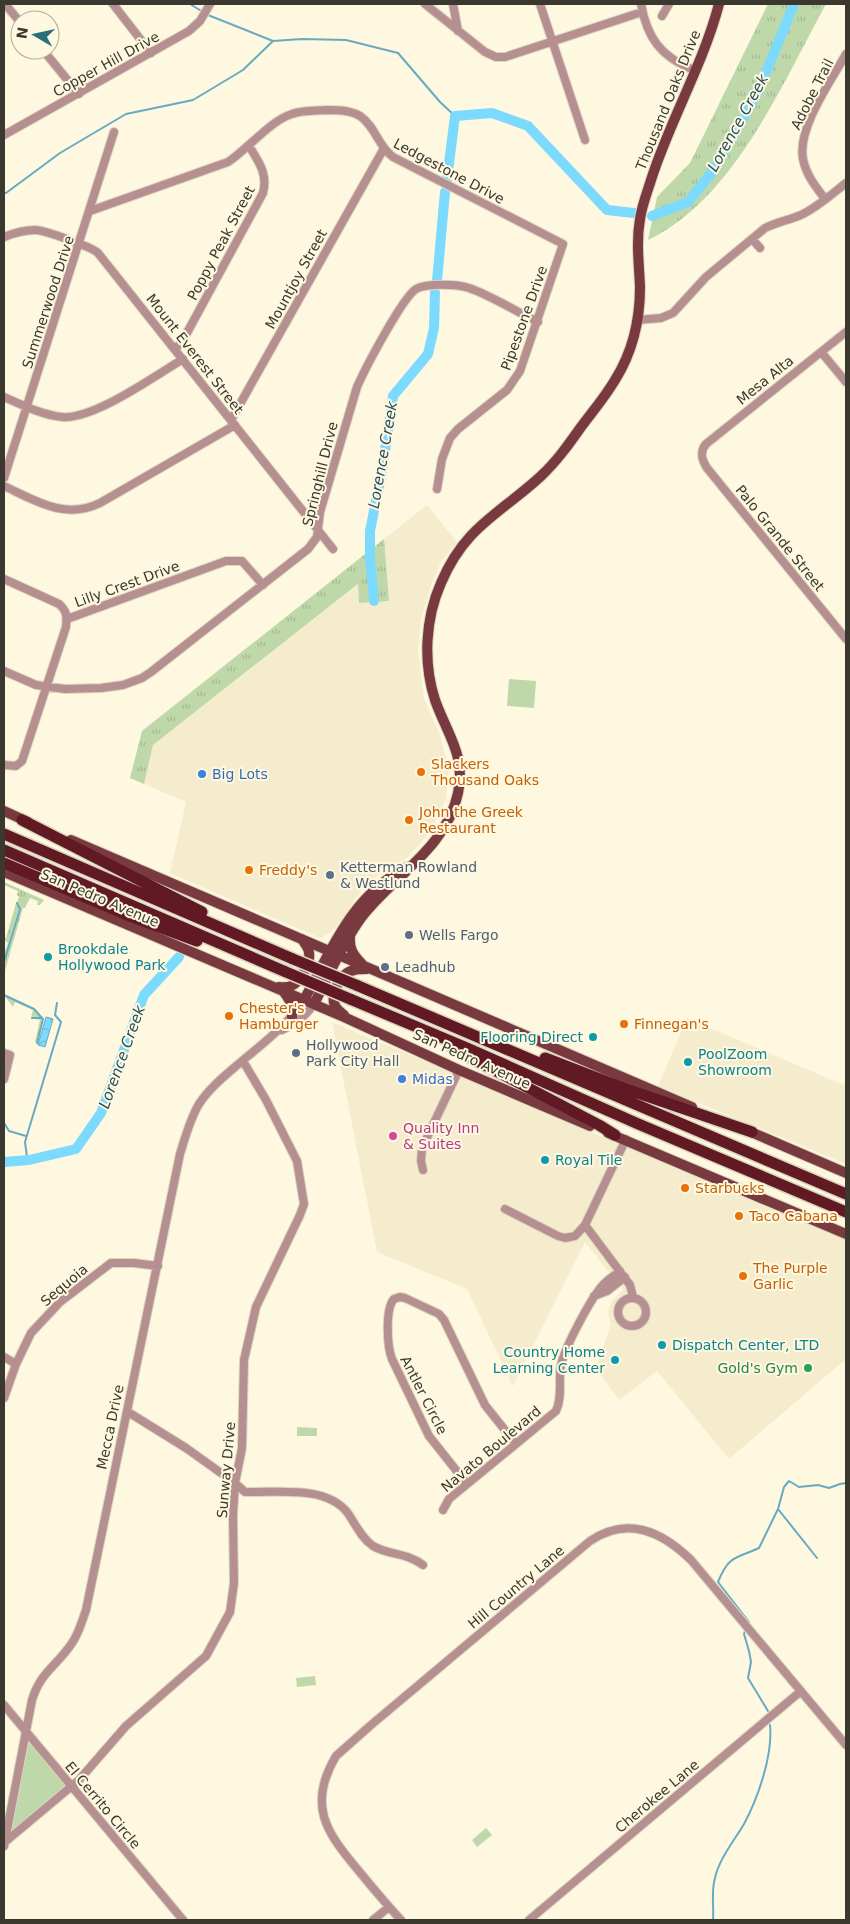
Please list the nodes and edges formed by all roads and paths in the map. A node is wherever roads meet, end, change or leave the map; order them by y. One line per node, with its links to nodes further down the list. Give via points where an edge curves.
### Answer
1 (113, 4): 12 (street)
2 (210, 4): 12 (street, Copper Hill Drive, via 193,28)
3 (425, 4): 10 (street)
4 (453, 4): 10 (street)
5 (540, 4): 11 (street)
6 (668, 4): 9 (street)
7 (719, 4): 15 (main road, Thousand Oaks Drive)
8 (641, 8): 11 (street); 15 (street, via 650,34 659,47 676,62)
9 (662, 16)
10 (458, 31): 11 (street, via 485,52 499,57)
11 (552, 41): 19 (street)
12 (151, 53): 16 (street, Copper Hill Drive)
13 (846, 54): 23 (street, Adobe Trail, via 808,122 803,140 803,159 808,172)
14 (51, 60): 16 (street)
15 (694, 70): 30 (main road, Thousand Oaks Drive, via 664,140 642,210 638,238 640,286)
16 (78, 94): 18 (street, Copper Hill Drive)
17 (114, 132): 24 (street, Summerwood Drive)
18 (4, 134)
19 (585, 140)
20 (249, 146): 21 (street, Ledgestone Drive, via 274,124 292,114 336,110 362,118); 24 (street, Ledgestone Drive, via 224,164); 33 (street, Poppy Peak Street, via 264,172 263,193 182,342)
21 (383, 150): 28 (street, Ledgestone Drive); 39 (street, Mountjoy Street)
22 (846, 183): 23 (street)
23 (826, 199): 26 (street, via 804,214 774,223)
24 (90, 210): 27 (street, Summerwood Drive)
25 (4, 236): 27 (street, Mount Everest Street, via 41,230)
26 (752, 239): 29 (street); 30 (street, via 706,277 673,313 661,318)
27 (79, 244): 33 (street, Mount Everest Street, via 98,253); 38 (street, Summerwood Drive)
28 (563, 244): 31 (street, Pipestone Drive)
29 (760, 248)
30 (637, 320): 59 (main road, Thousand Oaks Drive, via 627,358 605,395 553,464 484,521 464,542 447,568 434,599 428,629 428,666 431,687 457,750 460,767 450,816 428,848 413,863 372,891 351,914)
31 (538, 322): 43 (street, Pipestone Drive, via 512,384 458,428 447,443); 44 (street, Springhill Drive, via 466,287 426,286 412,292 357,387 320,512)
32 (846, 332): 34 (street, Mesa Alta)
33 (175, 349): 35 (street, Mount Everest Street)
34 (822, 353): 36 (street); 40 (street, Mesa Alta)
35 (183, 359): 38 (street, via 85,414 62,417); 39 (street, Mount Everest Street)
36 (846, 382)
37 (4, 397): 38 (street)
38 (27, 406): 41 (street, Summerwood Drive)
39 (233, 423): 42 (street, via 88,508 68,511 56,508); 44 (street, Mount Everest Street)
40 (702, 450): 49 (street, Palo Grande Street, via 707,468)
41 (4, 478)
42 (4, 486)
43 (437, 489)
44 (318, 530): 45 (street, Mount Everest Street); 47 (street, Springhill Drive, via 308,549)
45 (333, 549)
46 (4, 579): 48 (street, Lilly Crest Drive, via 59,604)
47 (262, 585): 48 (street, Lilly Crest Drive, via 242,562 226,561); 51 (street, Springhill Drive, via 138,680 112,688)
48 (67, 619): 51 (street)
49 (846, 639)
50 (4, 672): 51 (street, Springhill Drive)
51 (46, 687): 52 (street, via 22,760 16,766)
52 (4, 766)
53 (4, 811): 54 (main road)
54 (22, 820): 60 (main road); 62 (highway)
55 (4, 834): 62 (highway)
56 (4, 850): 63 (highway)
57 (4, 863): 63 (highway, via 127,915)
58 (4, 872): 65 (main road, San Pedro Avenue)
59 (346, 933): 60 (main road, via 322,942); 61 (main road, Thousand Oaks Drive); 64 (main road, via 354,957)
60 (302, 939): 61 (main road); 65 (main road, via 310,956 299,979 289,987)
61 (335, 954): 64 (main road); 66 (main road, Mecca Drive); 67 (main road, Thousand Oaks Drive)
62 (293, 959): 71 (highway, bridge)
63 (272, 966): 70 (highway, bridge)
64 (367, 968): 69 (main road, via 348,972 337,987 334,1003); 77 (main road)
65 (278, 989): 66 (main road, San Pedro Avenue); 68 (main road, via 290,1000)
66 (304, 1000): 67 (main road, San Pedro Avenue); 68 (street, Mecca Drive)
67 (314, 1004): 69 (main road, San Pedro Avenue); 72 (street, Mecca Drive, via 298,1022)
68 (292, 1017): 72 (street, Mecca Drive)
69 (350, 1019): 75 (main road, San Pedro Avenue)
70 (418, 1028): 78 (highway); 83 (highway)
71 (455, 1028): 77 (highway, via 514,1046); 81 (highway)
72 (276, 1034): 74 (street, Mecca Drive)
73 (7, 1054): 76 (street)
74 (243, 1061): 86 (street, Mecca Drive, via 215,1084 199,1104 180,1154); 94 (street, Sunway Drive, via 298,1161 304,1204 250,1326 244,1360 242,1448)
75 (459, 1070): 78 (main road, San Pedro Avenue); 79 (street, via 422,1148)
76 (4, 1078)
77 (752, 1132): 80 (main road)
78 (620, 1137): 84 (street); 85 (main road, San Pedro Avenue)
79 (422, 1170)
80 (846, 1173)
81 (846, 1194)
82 (505, 1209): 84 (street, via 564,1238 575,1236)
83 (846, 1212)
84 (585, 1225): 87 (street)
85 (846, 1234)
86 (158, 1266): 90 (street, Sequoia, via 111,1263 60,1302 31,1333); 92 (street, Mecca Drive)
87 (622, 1274): 88 (street); 93 (street, Navato Boulevard, via 607,1291 594,1296 562,1364 556,1411)
88 (633, 1297)
89 (4, 1357): 90 (street)
90 (16, 1364): 91 (street, Sequoia)
91 (4, 1398)
92 (128, 1412): 94 (street); 100 (street, Mecca Drive, via 86,1610 72,1643 36,1688)
93 (516, 1444): 95 (street, Navato Boulevard); 95 (street, Antler Circle, via 485,1405 439,1314 406,1298 394,1299 389,1309 392,1359 429,1436)
94 (235, 1483): 97 (street, via 245,1492 308,1493 334,1500 372,1545 408,1556); 102 (street, Sunway Drive, via 234,1583 230,1612 206,1656 126,1726)
95 (468, 1484): 96 (street, Navato Boulevard, via 449,1499)
96 (443, 1510)
97 (422, 1565)
98 (801, 1691): 101 (street, Hill Country Lane); 104 (street, Hill Country Lane, via 675,1545 652,1532 631,1529 595,1538 371,1724 332,1763 322,1798 327,1828); 108 (street, Cherokee Lane)
99 (4, 1706): 100 (street, El Cerrito Circle)
100 (27, 1732): 102 (street, El Cerrito Circle); 103 (street, Mecca Drive)
101 (846, 1745)
102 (72, 1787): 103 (street, Sunway Drive); 105 (street, El Cerrito Circle)
103 (4, 1844)
104 (389, 1907): 106 (street); 107 (street, Hill Country Lane)
105 (183, 1920)
106 (373, 1920)
107 (401, 1920)
108 (529, 1920)

